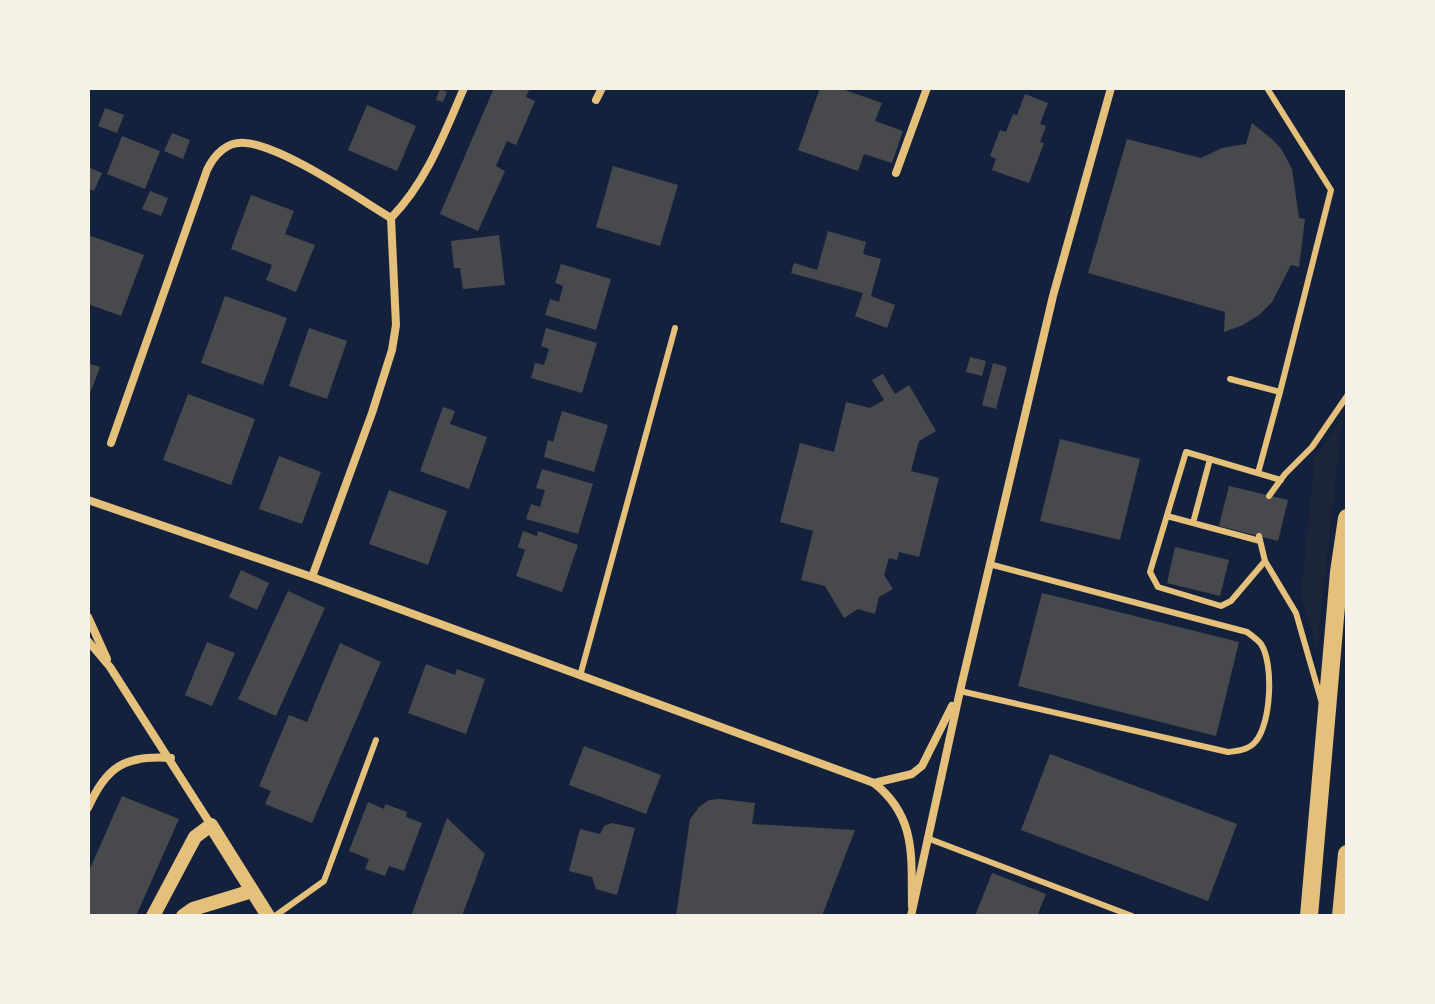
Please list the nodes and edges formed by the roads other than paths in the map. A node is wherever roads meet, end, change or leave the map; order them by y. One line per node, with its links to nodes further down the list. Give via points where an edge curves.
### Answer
1 (464, 88): 8 (street, via 428,169)
2 (602, 88): 6 (street)
3 (927, 88): 7 (street)
4 (1111, 88): 23 (street, via 1053,296)
5 (1267, 88): 11 (lane, via 1331,190)
6 (596, 100)
7 (896, 173)
8 (391, 218): 13 (street, via 260,146 244,142 221,151 207,170); 24 (street, via 396,325 392,350)
9 (675, 328): 28 (lane)
10 (1230, 379): 11 (lane)
11 (1280, 392): 15 (lane)
12 (1347, 396): 16 (lane)
13 (111, 443)
14 (1210, 459): 15 (lane); 19 (lane, via 1186,452); 21 (lane)
15 (1258, 473): 16 (lane)
16 (1281, 480): 17 (lane)
17 (1269, 496)
18 (88, 500): 24 (street)
19 (1167, 516): 21 (lane); 22 (lane, via 1150,572 1158,587 1221,606)
20 (1347, 518): 30 (main road)
21 (1193, 523): 22 (lane, via 1260,539)
22 (1265, 561): 30 (lane, via 1296,613)
23 (989, 564): 29 (street); 29 (lane, via 1247,632 1261,643 1268,661 1263,729 1255,743 1228,752)
24 (312, 577): 28 (street)
25 (88, 617): 27 (street)
26 (88, 641): 27 (street)
27 (110, 667): 32 (street)
28 (580, 676): 33 (street)
29 (960, 691): 33 (street, via 922,766 912,774); 36 (street)
30 (1327, 720): 46 (main road)
31 (376, 740): 43 (lane, via 324,881)
32 (171, 758): 34 (street, via 141,758 117,767 99,784); 35 (street)
33 (874, 783): 39 (street, via 906,823)
34 (88, 808)
35 (211, 825): 38 (street); 40 (street, via 195,837)
36 (927, 838): 39 (street); 45 (lane)
37 (1347, 854): 47 (main road)
38 (252, 891): 41 (street); 42 (street)
39 (912, 906): 44 (street)
40 (153, 916)
41 (183, 916)
42 (268, 916)
43 (275, 916)
44 (911, 916)
45 (1132, 916)
46 (1309, 916)
47 (1341, 916)

